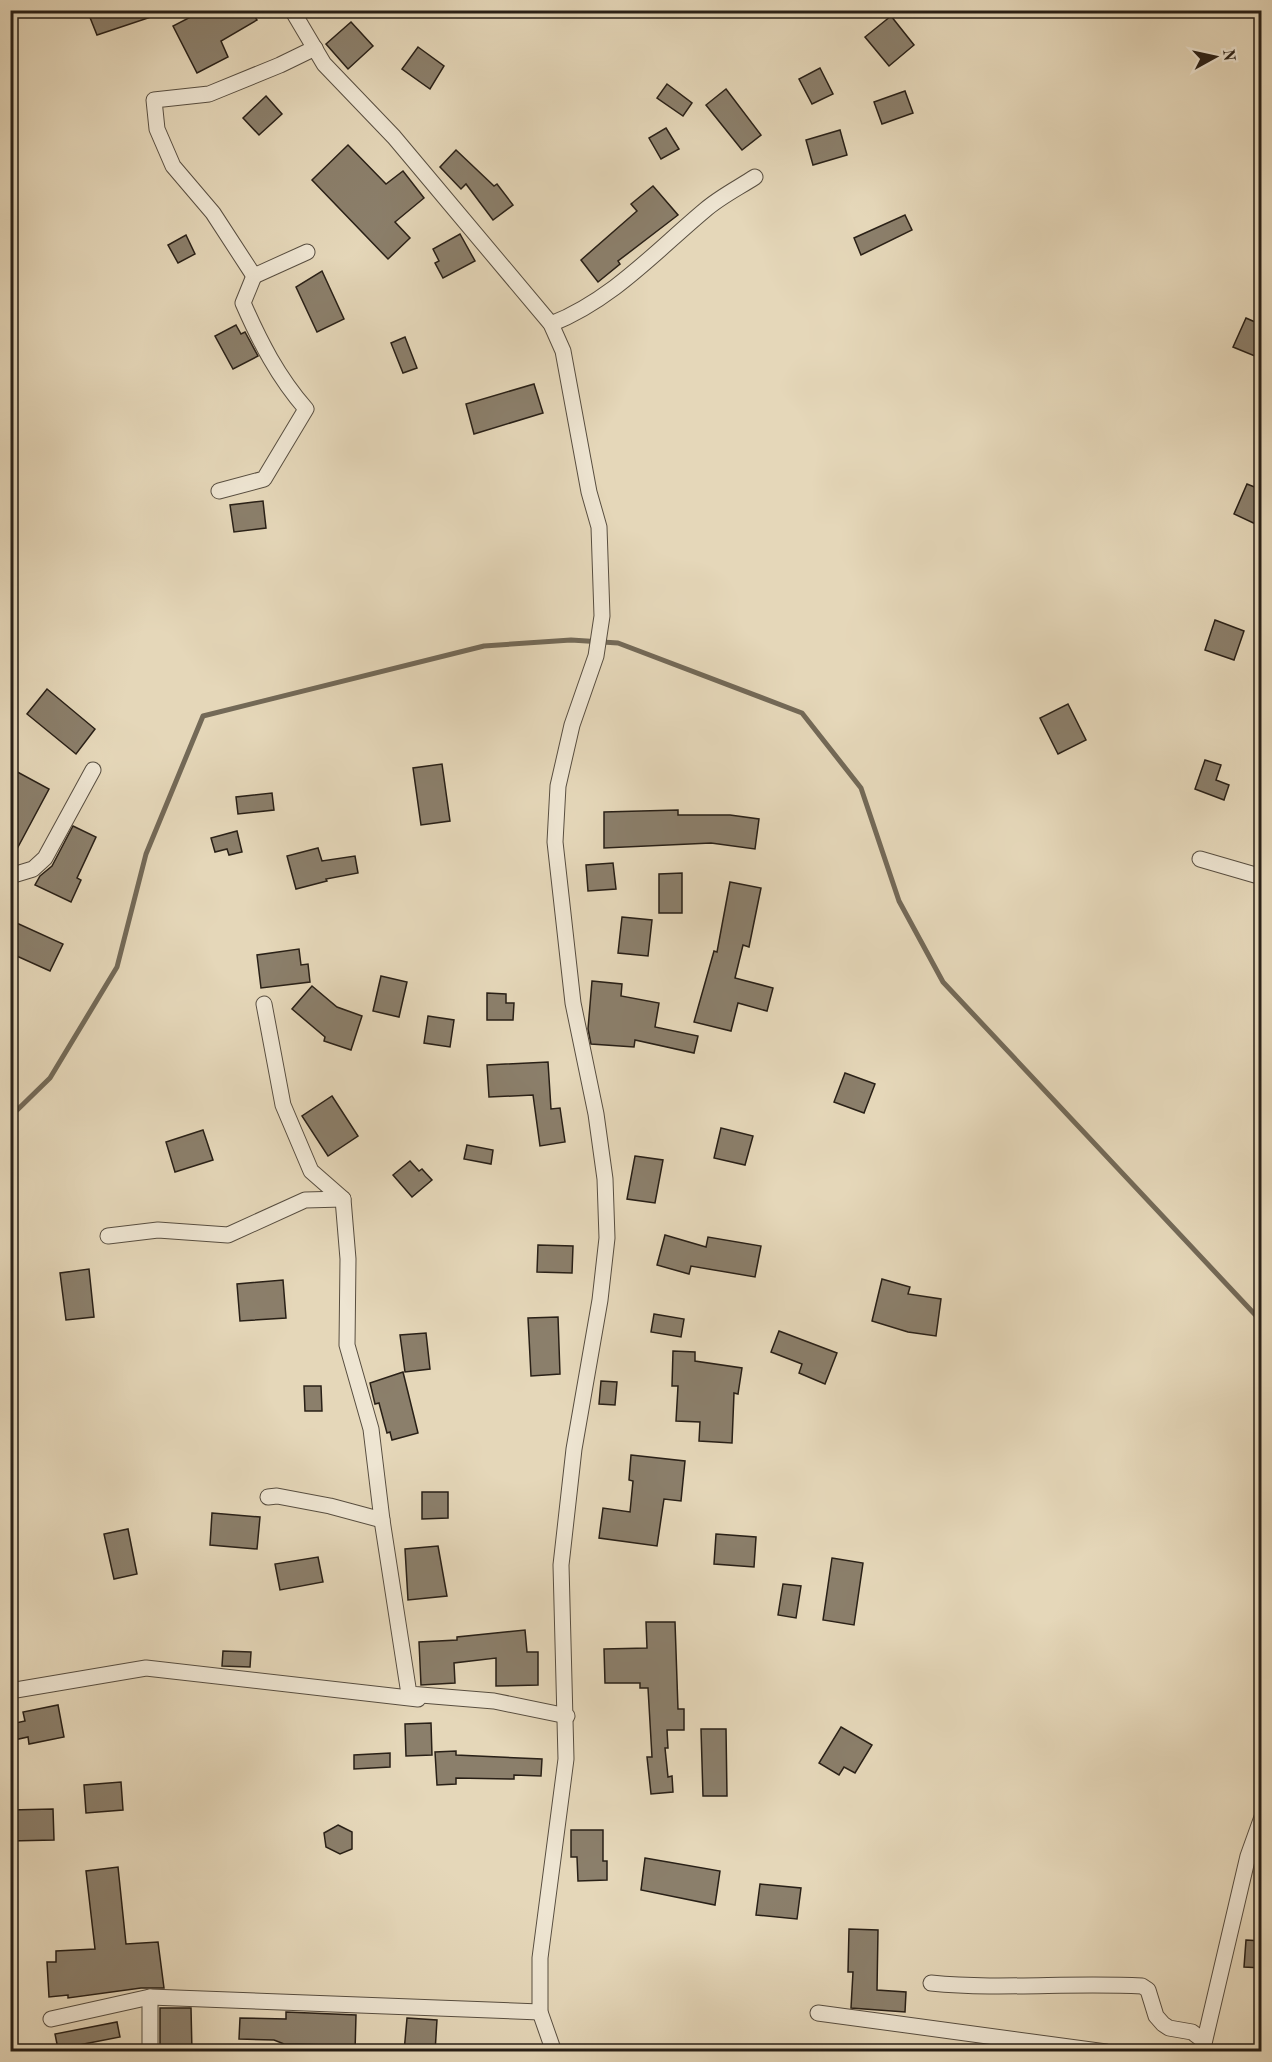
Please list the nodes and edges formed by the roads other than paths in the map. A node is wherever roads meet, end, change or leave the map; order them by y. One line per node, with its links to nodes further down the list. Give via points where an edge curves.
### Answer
1 (292, 10): 2 (street)
2 (315, 48): 5 (street, via 209,94 154,100 157,129 173,166 213,213); 6 (street, via 324,64 394,138)
3 (755, 177): 6 (street, via 707,208 618,286 574,315)
4 (308, 252): 5 (street)
5 (254, 276): 7 (street, via 243,303 285,385 306,409 264,479)
6 (551, 324): 18 (street, via 562,351 599,527 597,652 572,725 560,776 555,842 573,1003 598,1125 607,1238 574,1449 561,1565 561,1644)
7 (219, 491)
8 (93, 770): 10 (street, via 45,858 33,869)
9 (1200, 859): 11 (street)
10 (10, 876)
11 (1262, 877)
12 (264, 1004): 13 (street, via 284,1105 312,1171)
13 (343, 1199): 14 (street, via 305,1200 228,1235 158,1230); 16 (street, via 348,1260 347,1345 371,1429)
14 (108, 1236)
15 (268, 1497): 16 (street, via 330,1506)
16 (382, 1520): 18 (street, via 409,1694 494,1701)
17 (10, 1691): 18 (street, via 146,1668)
18 (567, 1716): 22 (street, via 566,1760 540,1958)
19 (1262, 1816): 25 (street, via 1248,1856)
20 (931, 1983): 25 (street, via 974,1987 1079,1983 1142,1986 1148,1990 1156,2016 1163,2024 1192,2032)
21 (150, 1997): 22 (street); 24 (street); 26 (street)
22 (540, 2012): 27 (street)
23 (818, 2013): 28 (street)
24 (51, 2019)
25 (1203, 2046)
26 (150, 2052)
27 (554, 2052)
28 (1106, 2052)

